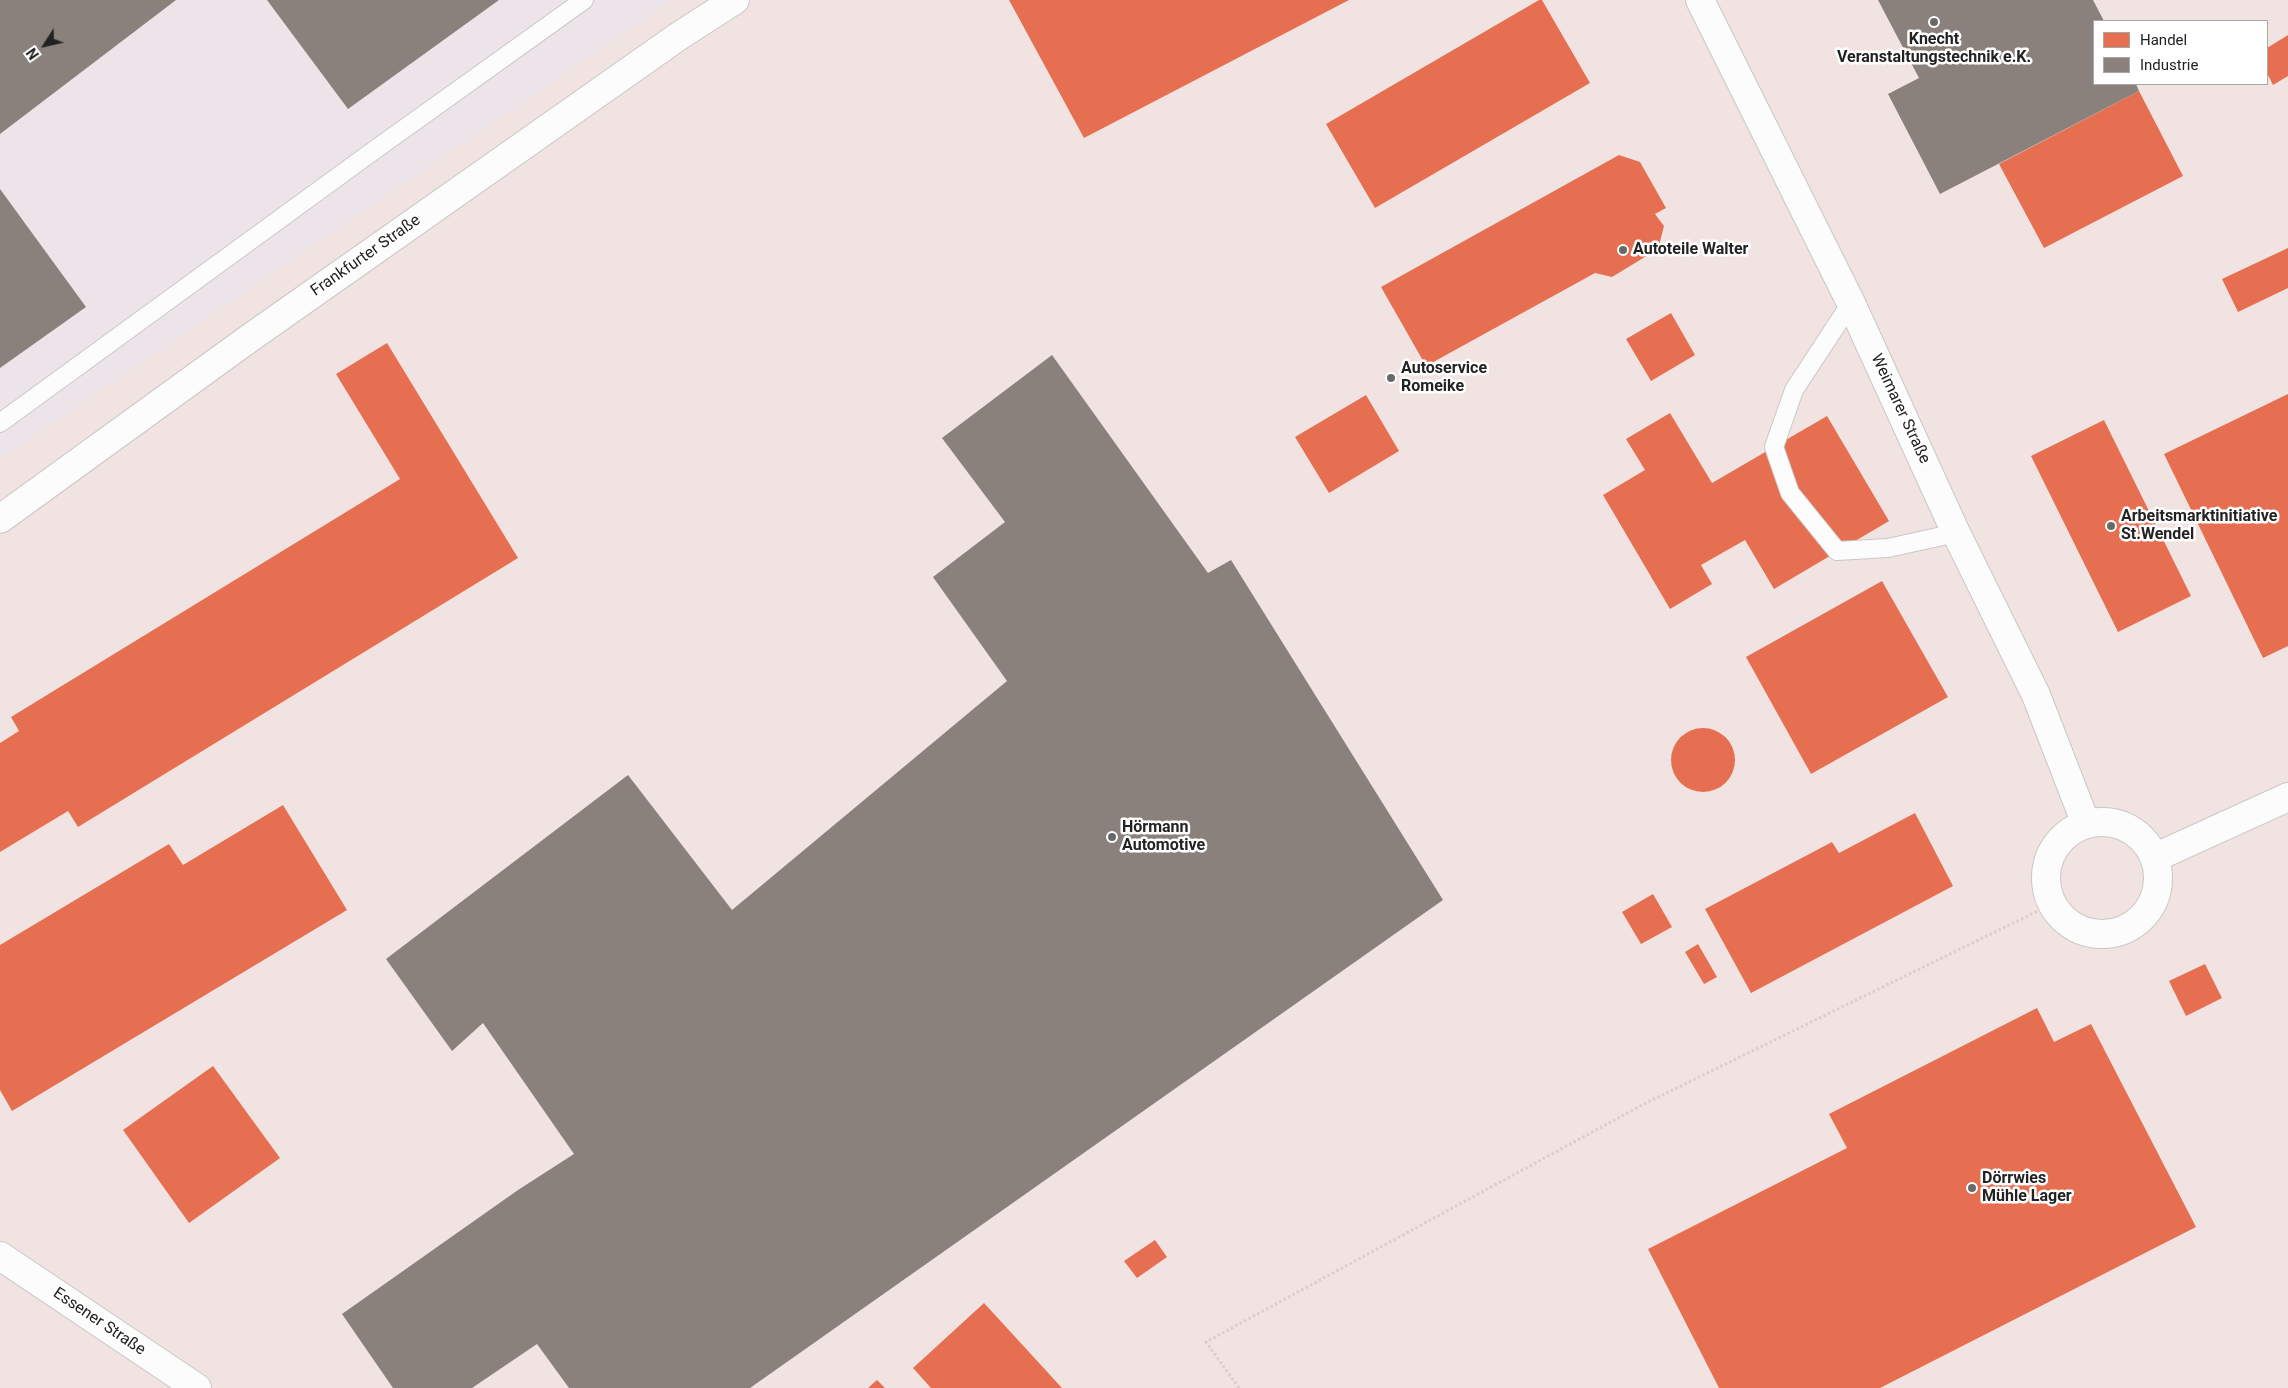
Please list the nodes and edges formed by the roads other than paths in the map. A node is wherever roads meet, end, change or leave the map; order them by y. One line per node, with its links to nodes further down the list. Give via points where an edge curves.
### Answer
1 (584, 0): 5 (lane)
2 (735, 0): 6 (street, Frankfurter Straße, via 263,328)
3 (1700, 0): 4 (street, Weimarer Straße)
4 (1851, 303): 7 (street, Weimarer Straße); 7 (lane, via 1794,390 1774,447 1790,493 1837,551 1888,548)
5 (0, 423)
6 (0, 518)
7 (1956, 532): 9 (street, Weimarer Straße, via 2036,695)
8 (2288, 797): 10 (street)
9 (2086, 824): 10 (street, via 2102,822 2134,832 2146,843); 10 (street, via 2071,830 2059,841 2046,872 2046,888 2052,904 2064,919 2080,929 2097,934 2116,932 2133,925 2146,912 2155,895 2158,876)
10 (2154, 858)
11 (0, 1256): 12 (street, Essener Straße)
12 (197, 1388)

